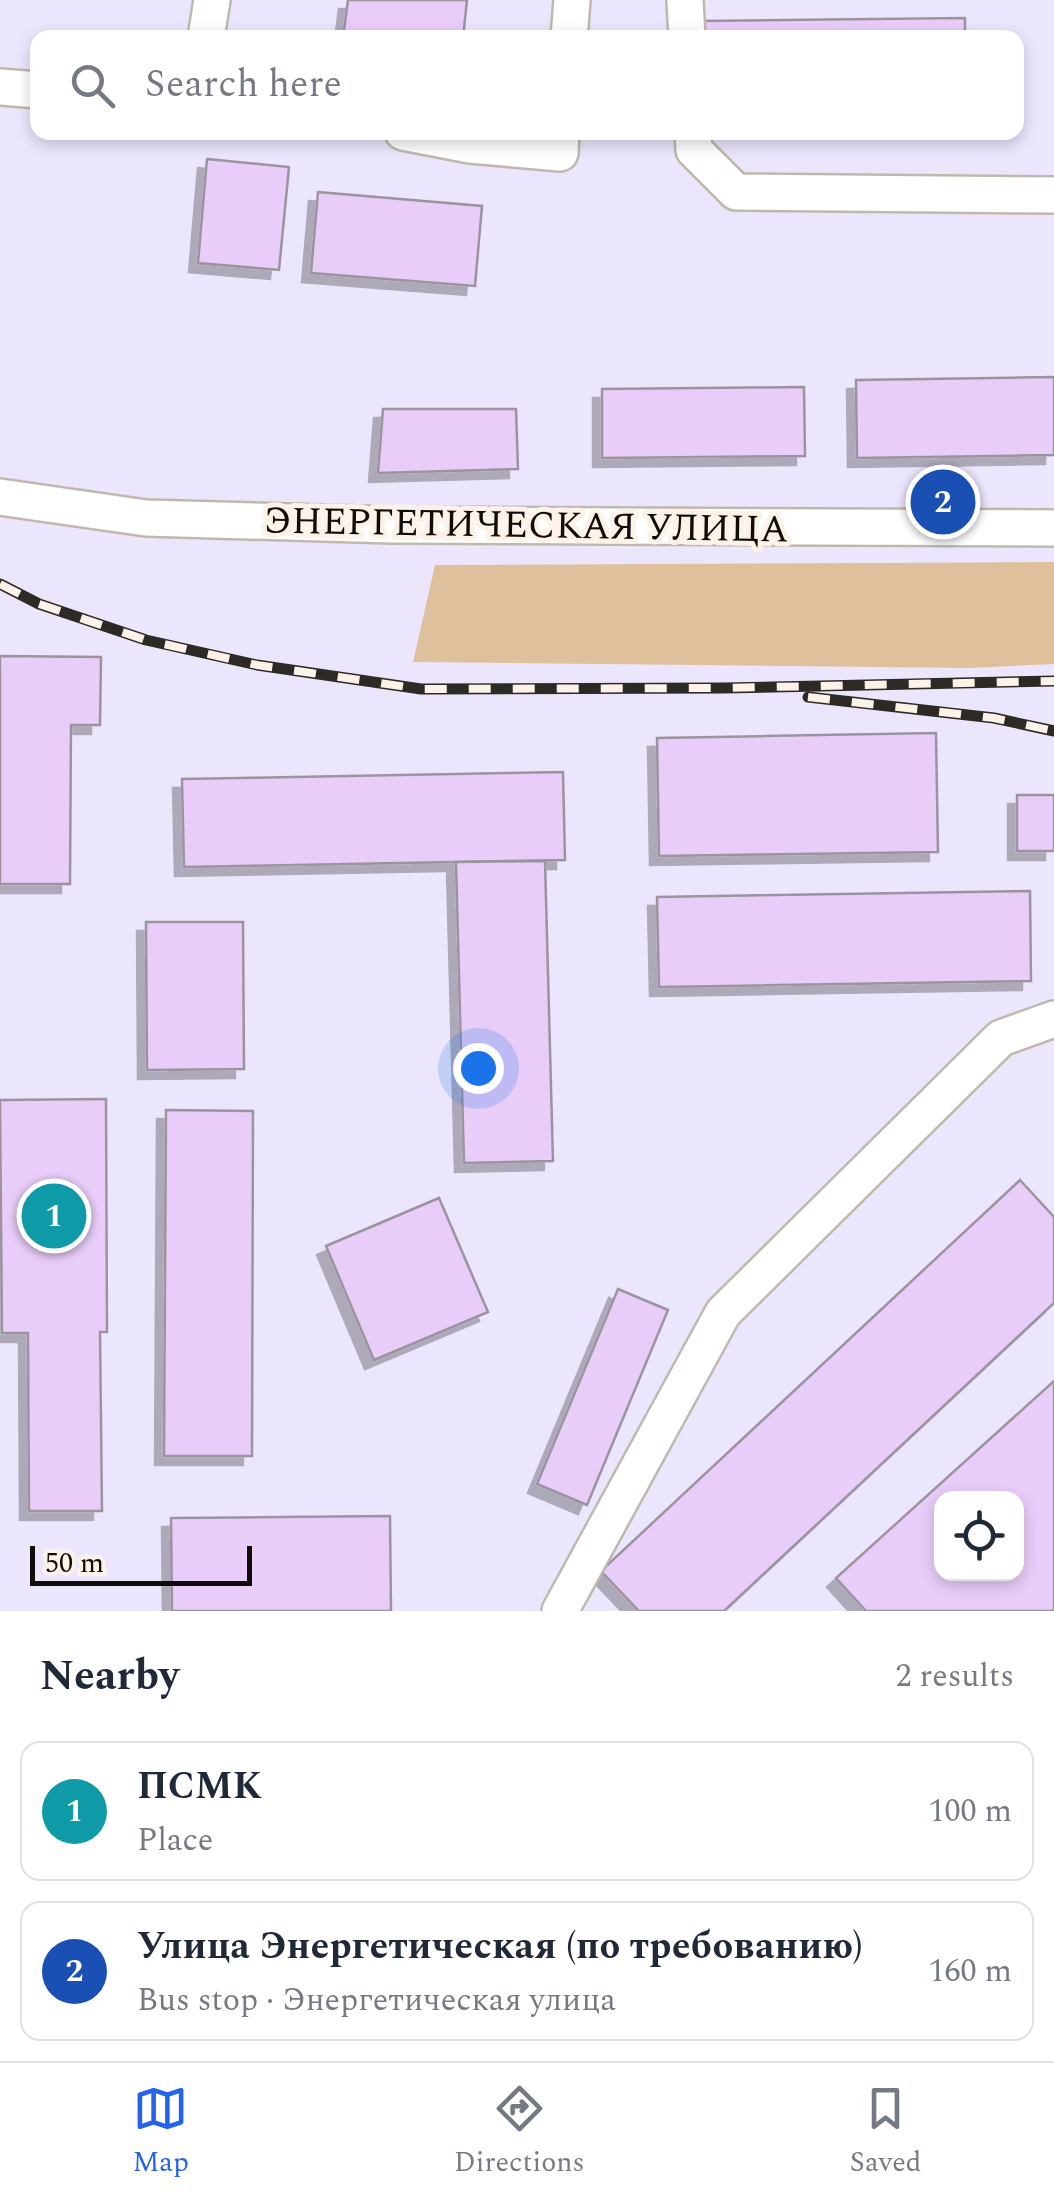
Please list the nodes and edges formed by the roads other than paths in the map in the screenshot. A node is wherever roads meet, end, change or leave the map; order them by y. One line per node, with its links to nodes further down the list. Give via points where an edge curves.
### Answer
1 (212, 0): 4 (street)
2 (572, 0): 5 (street)
3 (685, 0): 6 (street)
4 (207, 30)
5 (570, 30)
6 (687, 30)
7 (0, 86): 8 (street)
8 (30, 89)
9 (444, 140): 10 (street, via 560,153)
10 (561, 140)
11 (693, 140): 12 (street, via 694,150 736,192)
12 (1054, 195)
13 (0, 497): 14 (street, ЭНЕРГЕТИЧЕСКАЯ УЛИЦА, via 146,518)
14 (1054, 528)
15 (1054, 1020): 16 (street, via 1001,1038 722,1313)
16 (560, 1611)

